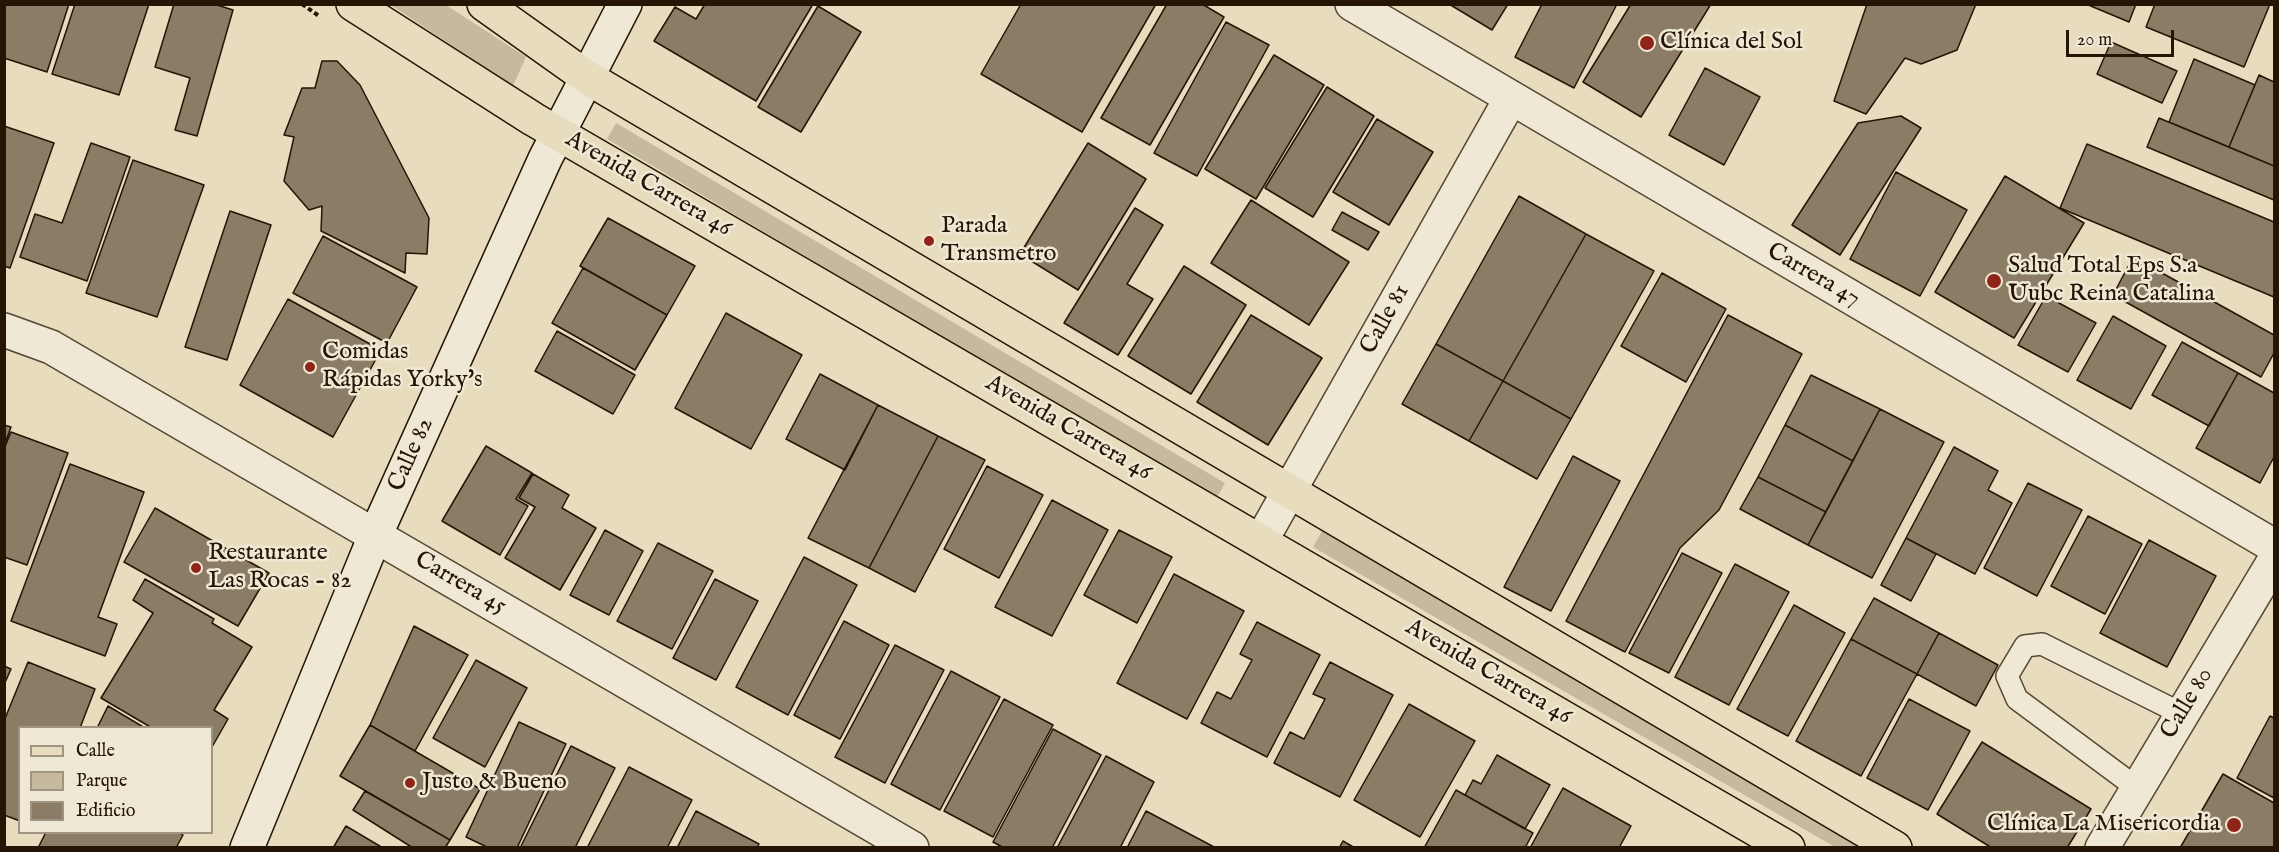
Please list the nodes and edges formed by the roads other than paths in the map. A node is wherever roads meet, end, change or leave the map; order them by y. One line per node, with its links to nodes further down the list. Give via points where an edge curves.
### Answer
1 (353, 4): 8 (main road, Avenida Carrera 46)
2 (484, 4): 5 (main road)
3 (625, 4): 6 (street, Calle 82)
4 (1352, 4): 7 (street, Carrera 47)
5 (514, 14): 6 (main road)
6 (588, 78): 8 (street, Calle 82); 10 (main road)
7 (1511, 98): 10 (street, Calle 81); 13 (street, Carrera 47)
8 (558, 134): 11 (street, Calle 82); 12 (main road, Avenida Carrera 46)
9 (4, 330): 11 (street, Carrera 45, via 51,347)
10 (1290, 491): 12 (street, Calle 81); 20 (main road)
11 (375, 536): 17 (street, Calle 82); 18 (street, Carrera 45)
12 (1262, 541): 19 (main road, Avenida Carrera 46)
13 (2274, 546)
14 (2274, 561): 15 (street, Calle 80)
15 (2182, 714): 16 (street, Calle 80); 16 (lane, via 2042,644 2025,646 2007,676 2017,699)
16 (2137, 788): 21 (street, Calle 80)
17 (247, 848)
18 (912, 848)
19 (1788, 848)
20 (1894, 848)
21 (2102, 848)

